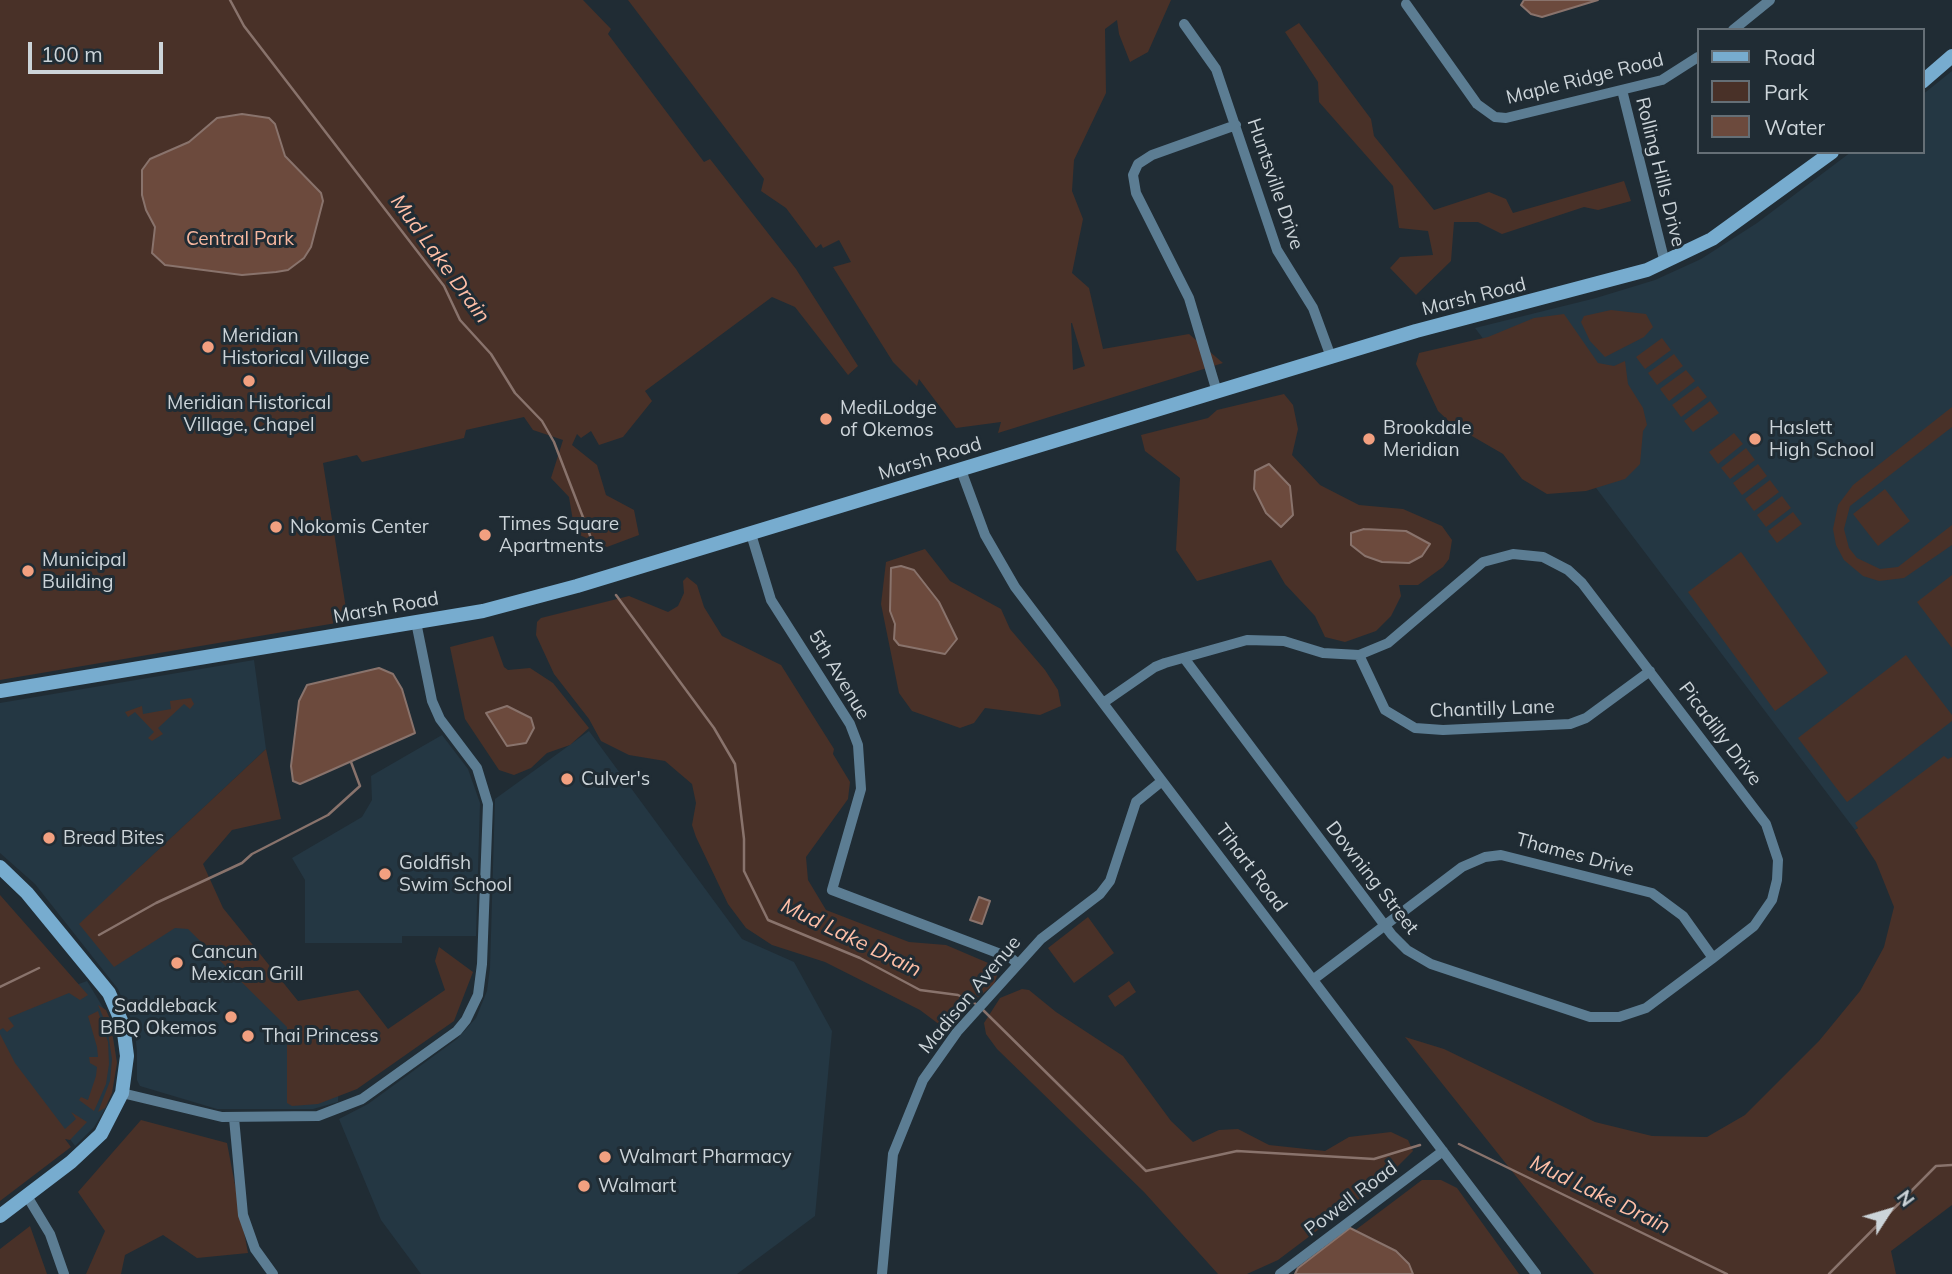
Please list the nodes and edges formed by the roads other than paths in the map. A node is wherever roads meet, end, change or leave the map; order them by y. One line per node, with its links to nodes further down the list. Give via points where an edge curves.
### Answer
1 (1770, 0): 4 (street)
2 (1406, 4): 8 (street, Maple Ridge Road, via 1477,104 1490,115 1506,118)
3 (1184, 24): 9 (street, Huntsville Drive, via 1216,69)
4 (1735, 28)
5 (1952, 56): 7 (main road)
6 (1696, 58): 8 (street, Maple Ridge Road, via 1662,80)
7 (1924, 80)
8 (1622, 90): 11 (street, Rolling Hills Drive)
9 (1236, 125): 12 (street, Huntsville Drive, via 1277,250 1313,307); 13 (street, via 1152,155 1138,164 1133,175 1136,192 1189,298)
10 (1829, 154): 11 (main road, Marsh Road, via 1745,218)
11 (1665, 263): 12 (main road, Marsh Road)
12 (1331, 357): 13 (main road, Marsh Road)
13 (1217, 392): 14 (main road, Marsh Road)
14 (961, 470): 15 (main road, Marsh Road); 21 (street, Tihart Road, via 985,535 1007,575)
15 (751, 534): 16 (main road, Marsh Road, via 534,599); 26 (street, 5th Avenue, via 771,600 850,724 858,745 861,789 832,890)
16 (416, 622): 20 (main road, Marsh Road); 29 (street, via 435,710 477,768 487,795 486,896 478,995 457,1031 351,1105 307,1118)
17 (1359, 655): 18 (street, via 1340,656 1268,639 1247,640); 19 (street, Chantilly Lane, via 1385,710 1415,728 1443,730 1570,724 1586,718); 19 (street, Picadilly Drive, via 1388,643 1474,568 1504,555 1534,554 1560,564 1583,583)
18 (1184, 658): 21 (street, via 1155,667); 24 (street, Downing Street)
19 (1650, 671): 25 (street, Picadilly Drive, via 1766,824 1777,851 1777,880 1767,909 1754,926)
20 (0, 691)
21 (1103, 703): 22 (street, Tihart Road)
22 (1162, 780): 26 (street, Madison Avenue, via 1136,802 1110,881 1100,894 1041,939); 27 (street, Tihart Road)
23 (0, 867): 28 (main road, via 27,893 113,1000 127,1045)
24 (1384, 926): 25 (street, Downing Street, via 1407,950 1431,964 1600,1018 1646,1008); 25 (street, Thames Drive, via 1469,863 1510,855 1652,893 1683,916); 27 (street, Thames Drive)
25 (1713, 958)
26 (1018, 964): 35 (street, Madison Avenue, via 941,1052 923,1080 900,1134 891,1175)
27 (1314, 979): 30 (street, Tihart Road)
28 (122, 1093): 29 (street); 31 (main road, via 110,1122 95,1141)
29 (234, 1118): 34 (street, via 243,1215 255,1249)
30 (1443, 1151): 36 (street, Powell Road); 37 (street, Tihart Road)
31 (26, 1196): 32 (main road); 33 (street, via 50,1234)
32 (0, 1216)
33 (64, 1274)
34 (273, 1274)
35 (881, 1274)
36 (1280, 1274)
37 (1536, 1274)

